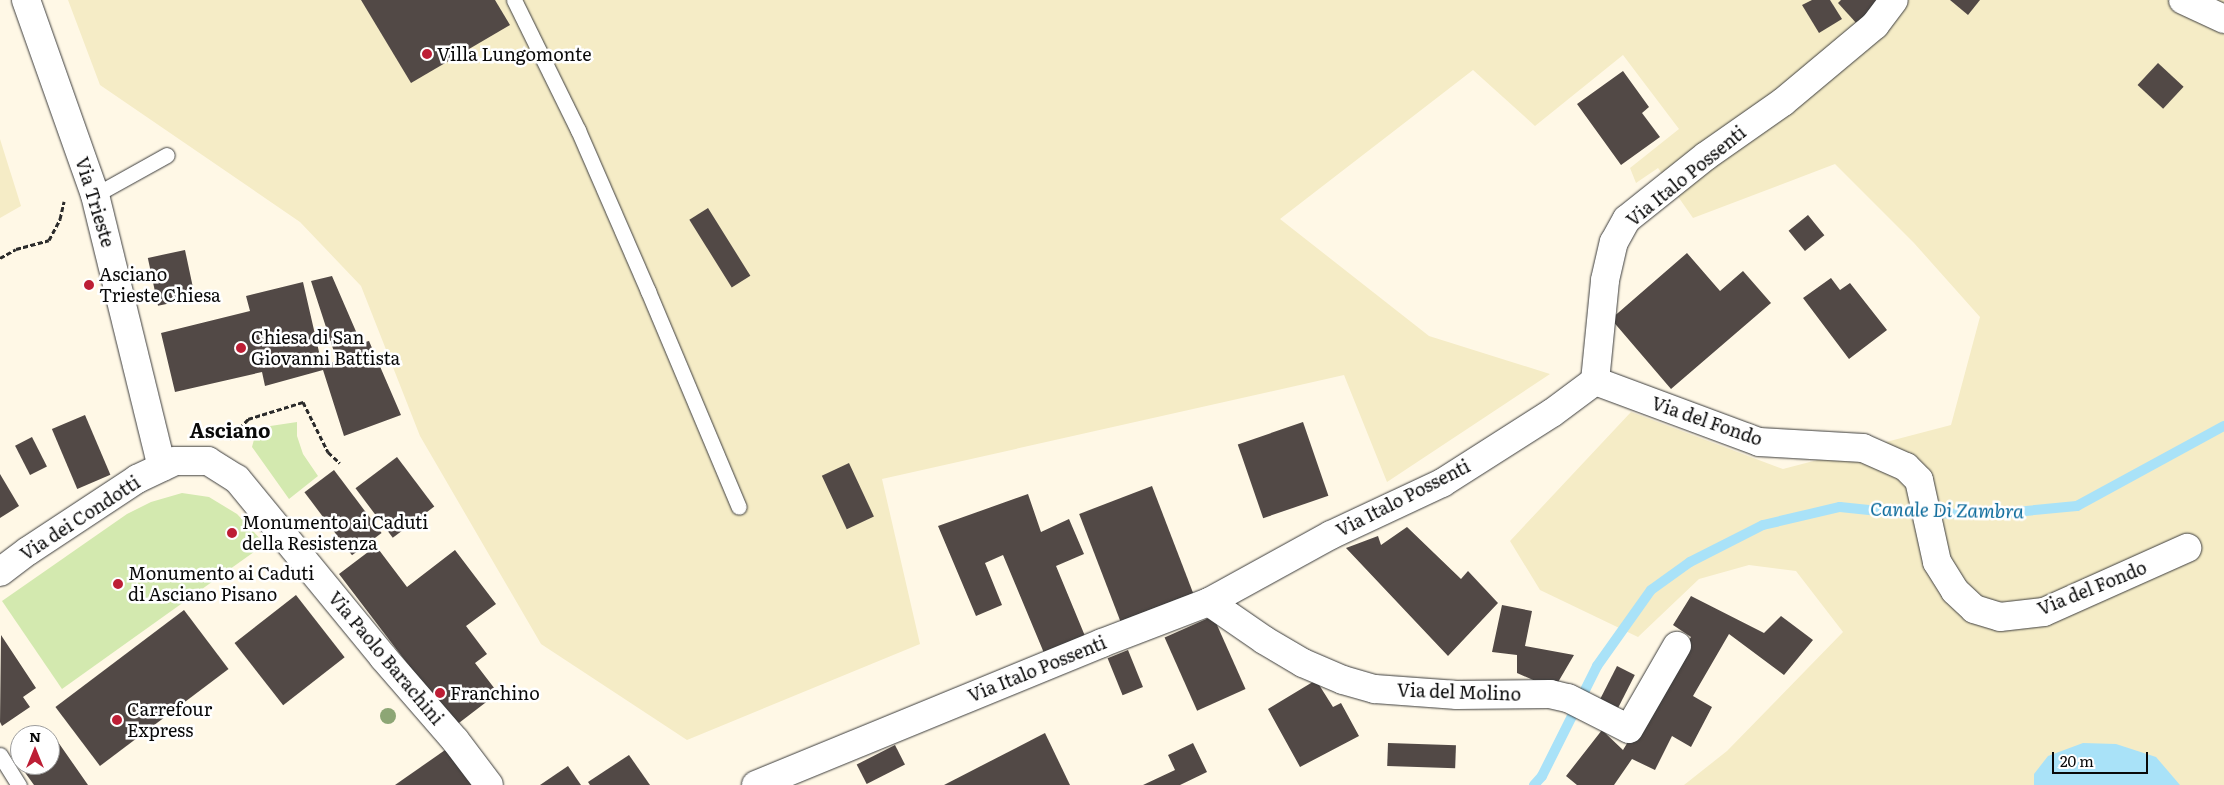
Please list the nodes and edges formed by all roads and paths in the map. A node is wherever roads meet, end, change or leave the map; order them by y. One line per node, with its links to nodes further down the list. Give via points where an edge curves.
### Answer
1 (26, 0): 7 (street, Via Trieste)
2 (514, 0): 14 (lane, via 582,139)
3 (1894, 0): 10 (street, Via Italo Possenti, via 1875,25 1783,102 1706,156 1627,219 1614,242 1605,280)
4 (2184, 0): 5 (street)
5 (2224, 19)
6 (167, 155): 7 (lane)
7 (95, 195): 13 (street, Via Trieste)
8 (64, 200): 9 (path, via 60,219 49,240 16,249)
9 (0, 258)
10 (1595, 381): 15 (street, Via del Fondo, via 1759,442 1863,448 1906,467 1919,480 1937,562 1955,591 1974,609 2000,617 2044,612); 17 (street, Via Italo Possenti, via 1552,413 1442,483 1331,535)
11 (208, 461): 12 (path, via 248,419 303,402 328,452); 13 (street, Via Paolo Barachini, via 183,460); 21 (street, Via Paolo Barachini, via 237,479)
12 (340, 463)
13 (162, 467): 16 (street, Via dei Condotti, via 137,479)
14 (739, 508)
15 (2187, 548)
16 (0, 572)
17 (1208, 602): 18 (street, Via del Molino, via 1264,640 1343,680 1375,689 1457,695 1550,694 1568,698 1629,729); 22 (street, Via Italo Possenti)
18 (1677, 646)
19 (0, 755): 20 (lane)
20 (19, 785)
21 (489, 785)
22 (756, 785)

